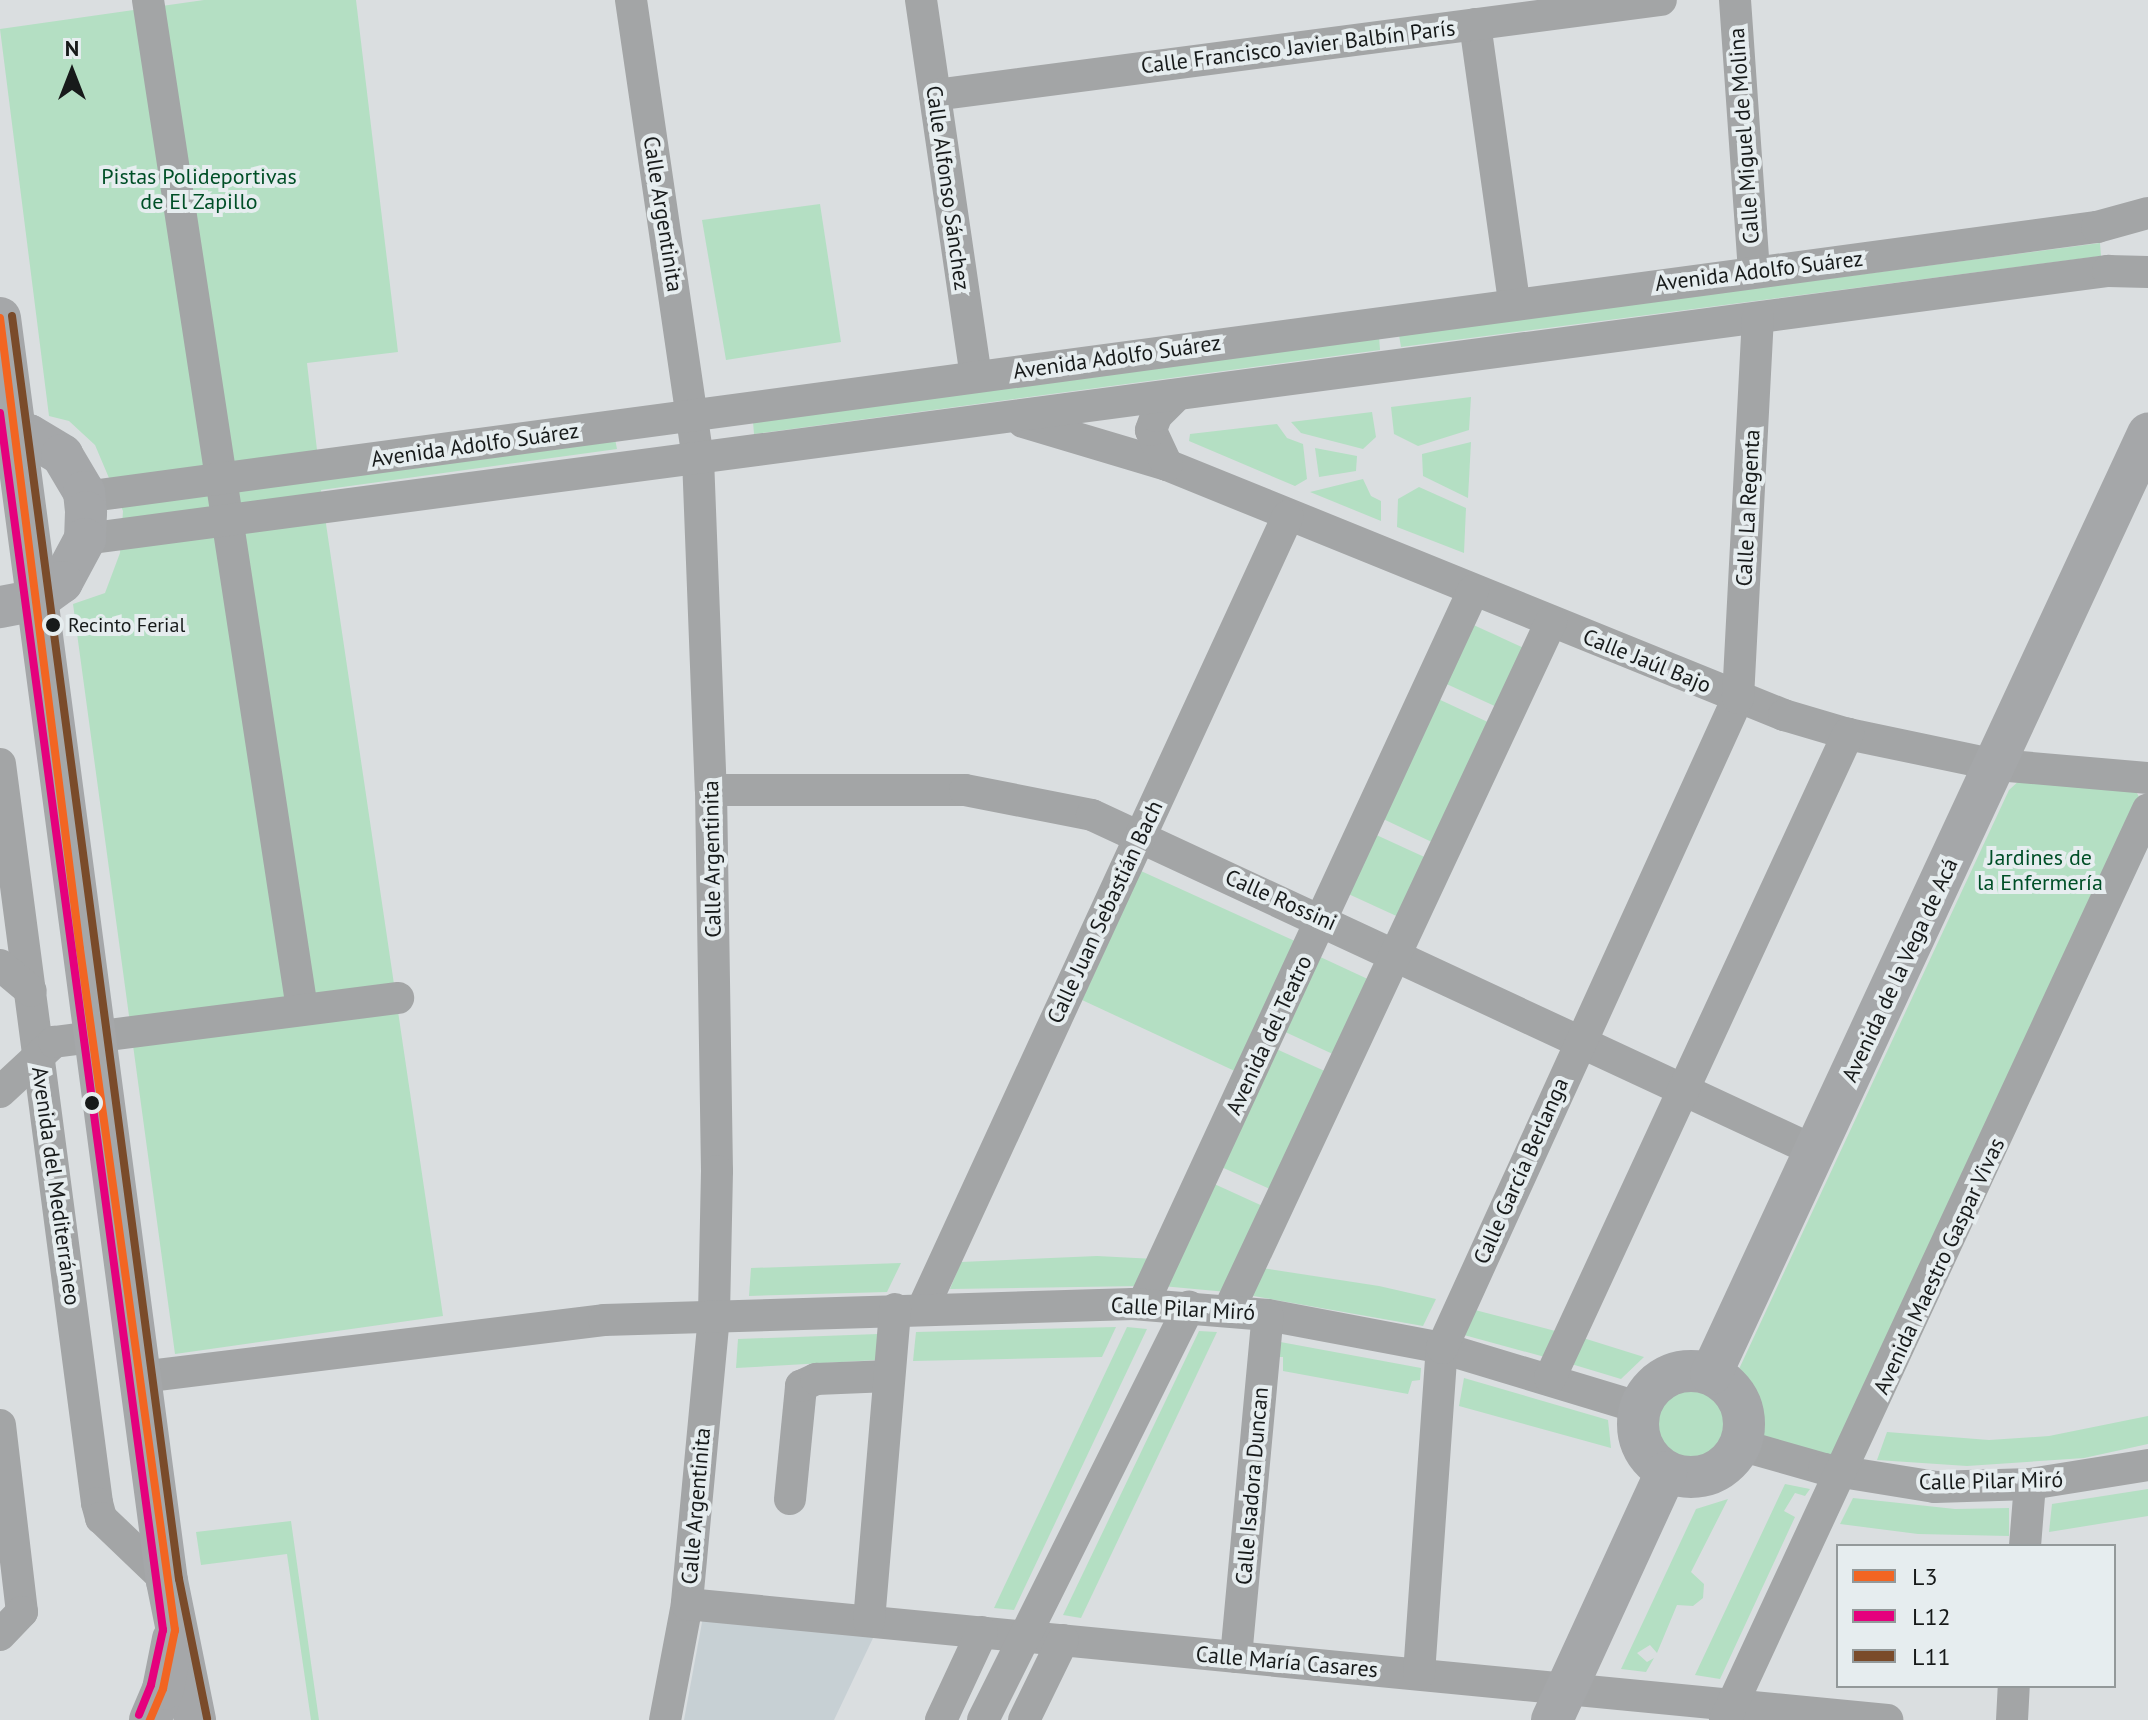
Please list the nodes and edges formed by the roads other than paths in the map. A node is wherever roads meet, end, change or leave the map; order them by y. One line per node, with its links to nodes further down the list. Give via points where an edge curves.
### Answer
1 (148, 0): 22 (street)
2 (631, 0): 16 (street, Calle Argentinita)
3 (921, 0): 7 (street, Calle Alfonso Sánchez)
4 (1661, 0): 6 (street, Calle Francisco Javier Balbín París)
5 (1735, 0): 9 (street, Calle Miguel de Molina)
6 (1475, 24): 7 (street, Calle Francisco Javier Balbín París); 11 (street)
7 (935, 95): 14 (street, Calle Alfonso Sánchez)
8 (2148, 213): 9 (street, Avenida Adolfo Suárez, via 2097,227)
9 (1754, 271): 11 (street, Avenida Adolfo Suárez)
10 (2148, 272): 13 (street, Avenida Adolfo Suárez, via 2108,271)
11 (1514, 303): 14 (street, Avenida Adolfo Suárez)
12 (0, 318): 18 (main road)
13 (1758, 319): 15 (street, Avenida Adolfo Suárez); 30 (street, Calle La Regenta)
14 (976, 376): 16 (street, Avenida Adolfo Suárez)
15 (1175, 397): 17 (street, Avenida Adolfo Suárez); 21 (street, via 1156,416 1151,430)
16 (692, 415): 20 (street, Calle Argentinita); 22 (street, Avenida Adolfo Suárez)
17 (1013, 418): 20 (street, Avenida Adolfo Suárez); 21 (street, Calle Jaúl Bajo)
18 (8, 432): 23 (main road, via 44,442 62,455); 28 (main road)
19 (2148, 434): 33 (main road, Avenida de la Vega de Acá)
20 (698, 458): 25 (street, Avenida Adolfo Suárez); 35 (street, Calle Argentinita)
21 (1167, 465): 24 (street, Calle Jaúl Bajo)
22 (219, 479): 23 (street, Avenida Adolfo Suárez); 25 (street)
23 (84, 497): 26 (main road)
24 (1288, 516): 27 (street, Calle Jaúl Bajo); 37 (street, Calle Juan Sebastián Bach)
25 (226, 520): 26 (street, Avenida Adolfo Suárez); 43 (street)
26 (85, 539): 28 (main road, via 62,582)
27 (1473, 591): 29 (street, Calle Jaúl Bajo); 38 (street, Avenida del Teatro)
28 (18, 603): 44 (main road)
29 (1551, 622): 30 (street, Calle Jaúl Bajo); 39 (street)
30 (1738, 698): 31 (street, Calle Jaúl Bajo); 45 (street, Calle García Berlanga)
31 (1848, 734): 33 (street, Calle Jaúl Bajo); 47 (street)
32 (0, 764): 41 (street, Avenida del Mediterráneo)
33 (1997, 765): 34 (street, Calle Jaúl Bajo); 49 (main road, Avenida de la Vega de Acá)
34 (2148, 778)
35 (711, 790): 37 (street, Calle Rossini, via 965,790 1092,815); 55 (street, Calle Argentinita)
36 (2148, 809): 66 (street, Avenida Maestro Gaspar Vivas)
37 (1140, 837): 38 (street, Calle Rossini); 52 (street, Calle Juan Sebastián Bach)
38 (1324, 920): 39 (street, Calle Rossini); 50 (street, Avenida del Teatro)
39 (1399, 954): 45 (street, Calle Rossini); 53 (street)
40 (0, 965): 41 (street)
41 (31, 991): 46 (street, Avenida del Mediterráneo)
42 (398, 998): 43 (street)
43 (302, 1009): 44 (street)
44 (92, 1036): 46 (street, via 54,1042); 59 (main road)
45 (1581, 1039): 47 (street, Calle Rossini); 56 (street, Calle García Berlanga)
46 (39, 1053): 48 (street); 70 (street, Avenida del Mediterráneo, via 97,1503 101,1518)
47 (1685, 1090): 49 (street, Calle Rossini); 60 (street)
48 (0, 1092)
49 (1815, 1151): 57 (main road, Avenida de la Vega de Acá)
50 (1143, 1304): 51 (street, Calle Pilar Miró); 52 (street, Calle Pilar Miró)
51 (1189, 1307): 53 (street, Calle Pilar Miró); 76 (street)
52 (909, 1308): 55 (street, Calle Pilar Miró); 58 (street, Calle Juan Sebastián Bach)
53 (1229, 1310): 54 (street, Calle Pilar Miró)
54 (1268, 1315): 56 (street, Calle Pilar Miró); 78 (street, Calle Isadora Duncan)
55 (714, 1316): 59 (street, Calle Pilar Miró, via 460,1334); 71 (street, Calle Argentinita)
56 (1442, 1348): 60 (street, Calle Pilar Miró); 79 (street, Calle García Berlanga)
57 (1711, 1374): 61 (main road, via 1689,1371 1666,1378); 63 (main road, via 1741,1408)
58 (889, 1376): 68 (street, via 816,1379 801,1386); 72 (street, Calle Juan Sebastián Bach)
59 (141, 1377): 70 (main road)
60 (1550, 1378): 61 (street, Calle Pilar Miró)
61 (1641, 1408): 65 (main road, via 1642,1446)
62 (0, 1425): 75 (street, via 22,1612)
63 (1740, 1445): 65 (main road, via 1726,1464 1704,1475); 66 (street, Calle Pilar Miró)
64 (2148, 1465): 67 (street, Calle Pilar Miró)
65 (1666, 1472): 81 (main road)
66 (1842, 1472): 67 (street, Calle Pilar Miró, via 1935,1487); 82 (street, Avenida Maestro Gaspar Vivas)
67 (2030, 1484): 69 (street)
68 (790, 1499)
69 (2025, 1544)
70 (167, 1581): 73 (main road)
71 (687, 1604): 72 (street, Calle María Casares); 85 (street, Calle Argentinita)
72 (869, 1621): 74 (street, Calle María Casares)
73 (175, 1630): 83 (main road, via 163,1689); 84 (main road)
74 (982, 1632): 76 (street, Calle María Casares); 86 (street)
75 (0, 1635)
76 (1023, 1636): 77 (street, Calle María Casares); 87 (street)
77 (1063, 1640): 78 (street, Calle María Casares); 88 (street)
78 (1236, 1657): 79 (street, Calle María Casares)
79 (1419, 1674): 81 (street, Calle María Casares)
80 (2014, 1688): 90 (street)
81 (1559, 1705): 82 (street, Calle María Casares)
82 (1728, 1713): 89 (street, Calle María Casares)
83 (150, 1720)
84 (195, 1720)
85 (665, 1720)
86 (941, 1720)
87 (983, 1720)
88 (1024, 1720)
89 (1887, 1720)
90 (2012, 1720)

